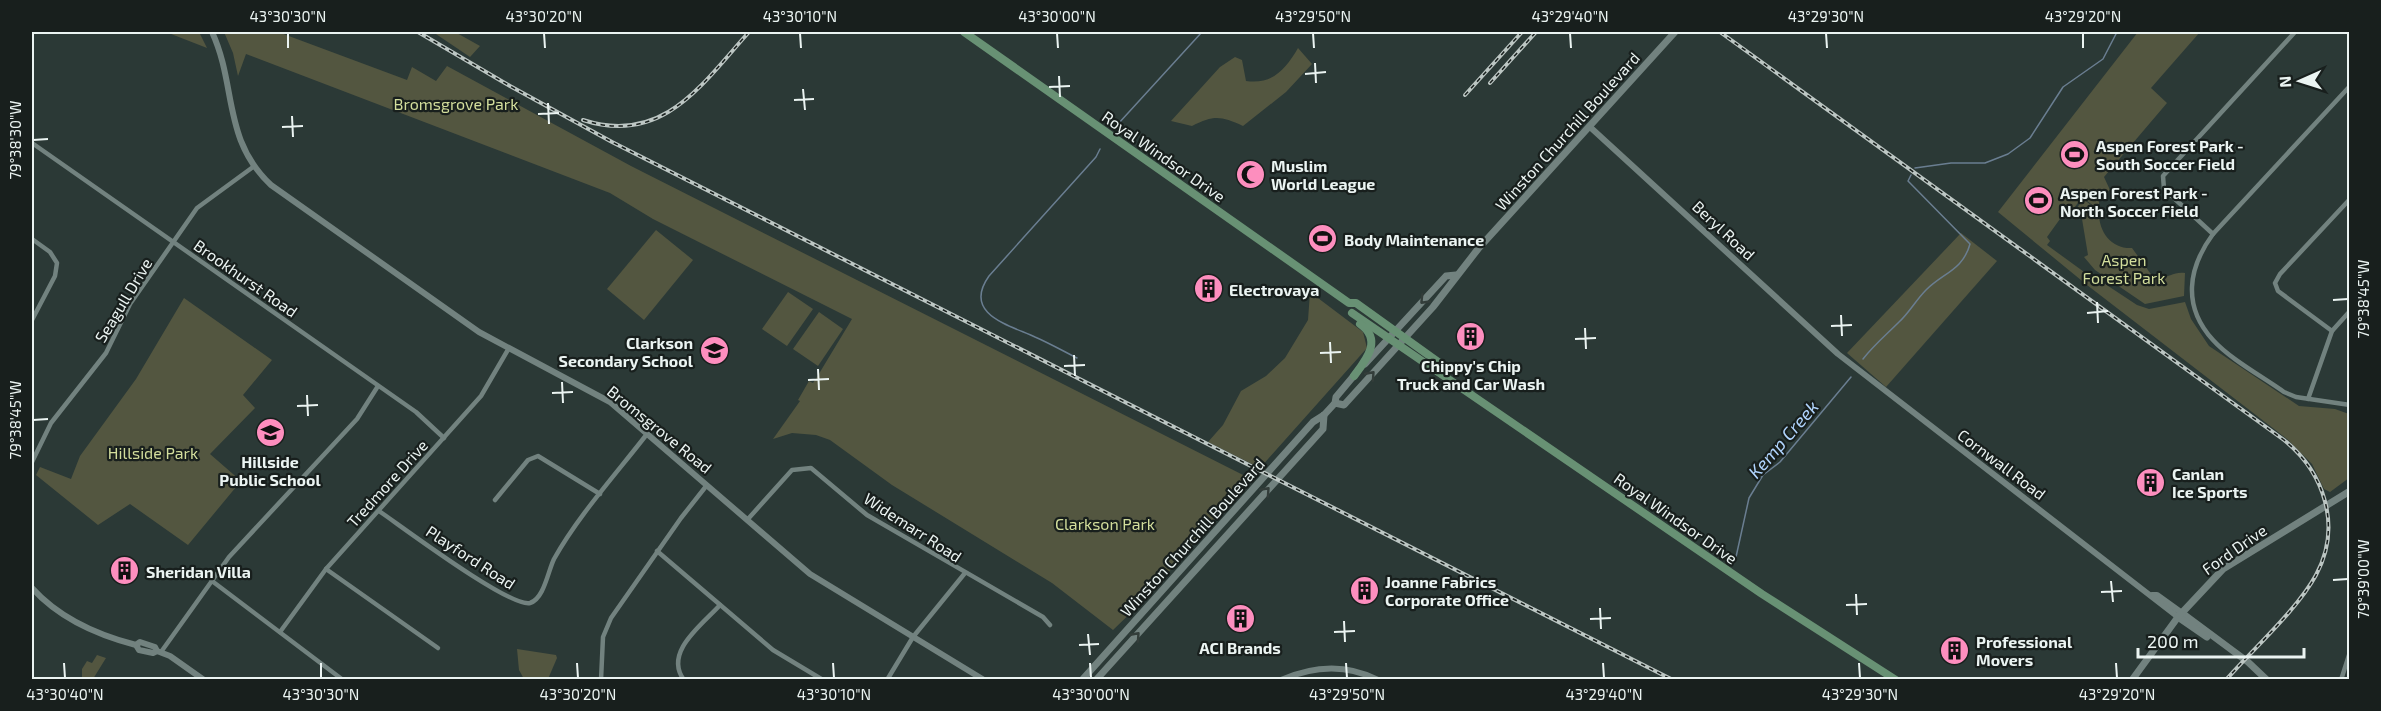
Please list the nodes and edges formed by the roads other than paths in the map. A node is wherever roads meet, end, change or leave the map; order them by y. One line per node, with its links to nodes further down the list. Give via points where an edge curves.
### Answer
1 (212, 32): 8 (street, Bromsgrove Road, via 223,58 232,120)
2 (964, 32): 14 (main road, Royal Windsor Drive)
3 (1675, 32): 6 (main road, Winston Churchill Boulevard)
4 (2295, 32): 10 (street, via 2163,176 2164,189)
5 (2349, 86): 10 (street)
6 (1590, 127): 13 (main road, Winston Churchill Boulevard); 24 (street, Beryl Road)
7 (32, 143): 12 (street, Brookhurst Road)
8 (253, 167): 12 (street, Seagull Drive, via 197,208); 23 (street, Bromsgrove Road, via 278,191 454,315)
9 (2349, 199): 19 (street, via 2276,283 2278,291)
10 (2213, 234): 28 (street, via 2199,253 2192,289 2203,327 2214,342 2284,392)
11 (32, 239): 17 (street, via 50,252 57,263 55,276)
12 (173, 242): 27 (street, Brookhurst Road); 34 (street, Seagull Drive, via 130,304 106,352 51,423)
13 (1456, 275): 18 (main road, Winston Churchill Boulevard, one-way to 18, via 1446,276); 20 (main road, Winston Churchill Boulevard)
14 (1349, 303): 16 (main road); 18 (main road, Royal Windsor Drive, via 1356,303)
15 (2349, 311): 19 (street)
16 (1352, 313): 21 (main road, Royal Windsor Drive); 26 (main road, via 1369,332 1372,347)
17 (32, 320)
18 (1395, 331): 20 (main road, Royal Windsor Drive); 21 (main road, Winston Churchill Boulevard)
19 (2332, 331): 28 (street)
20 (1405, 338): 22 (main road, Winston Churchill Boulevard); 25 (main road, Royal Windsor Drive, via 1441,364)
21 (1388, 339): 22 (main road, Royal Windsor Drive); 26 (main road, Winston Churchill Boulevard)
22 (1398, 346): 25 (main road, Royal Windsor Drive, via 1436,373); 29 (main road, Winston Churchill Boulevard, one-way to 22, via 1344,405)
23 (509, 348): 32 (street, Bromsgrove Road, via 610,402); 33 (street, Tredmore Drive, via 481,396)
24 (1838, 354): 48 (street, Cornwall Road)
25 (1444, 374): 66 (main road, Royal Windsor Drive, via 1762,594)
26 (1354, 376): 29 (main road, Winston Churchill Boulevard)
27 (378, 386): 33 (street, Brookhurst Road, via 416,412); 45 (street, via 357,419 229,557)
28 (2308, 399): 30 (street)
29 (1335, 403): 31 (main road, Winston Churchill Boulevard)
30 (2349, 405)
31 (1324, 416): 62 (main road, Winston Churchill Boulevard, via 1313,422); 63 (main road, Winston Churchill Boulevard, one-way to 31, via 1323,429)
32 (647, 434): 36 (street, Bromsgrove Road); 38 (street, Playford Road)
33 (444, 438): 40 (street, Tredmore Drive)
34 (33, 456): 35 (street, Seagull Drive)
35 (32, 462)
36 (708, 485): 41 (street, Bromsgrove Road); 42 (street)
37 (2349, 491): 48 (main road, Ford Drive, via 2240,557 2212,579)
38 (600, 494): 39 (street, via 538,456 528,459); 40 (street, Playford Road, via 554,559 537,599 529,603 517,601 471,575)
39 (495, 500)
40 (379, 511): 43 (street, Tredmore Drive)
41 (748, 519): 44 (street, Widemarr Road, via 792,470 811,468 867,514); 51 (street, Bromsgrove Road, via 810,574)
42 (657, 551): 47 (street); 57 (street, via 611,618 603,637)
43 (326, 569): 50 (street, Tredmore Drive); 52 (street)
44 (965, 573): 49 (street, Widemarr Road, via 1043,617); 51 (street)
45 (212, 581): 50 (street); 53 (street)
46 (32, 588): 53 (street, via 77,623 136,645 138,650)
47 (720, 605): 58 (street, via 681,648 677,663); 59 (street, via 773,650)
48 (2180, 615): 67 (main road, Ford Drive); 68 (main road, Cornwall Road)
49 (1050, 625)
50 (280, 632): 56 (street)
51 (913, 637): 60 (street); 61 (street, Bromsgrove Road)
52 (438, 648)
53 (159, 651): 55 (street)
54 (2349, 652): 69 (street)
55 (204, 680)
56 (343, 680)
57 (601, 680)
58 (684, 680)
59 (823, 680)
60 (887, 680)
61 (984, 680)
62 (1082, 680)
63 (1096, 680)
64 (1281, 680): 65 (street, via 1305,671 1330,668)
65 (1378, 680)
66 (1896, 680)
67 (2132, 680)
68 (2267, 680)
69 (2341, 680)

